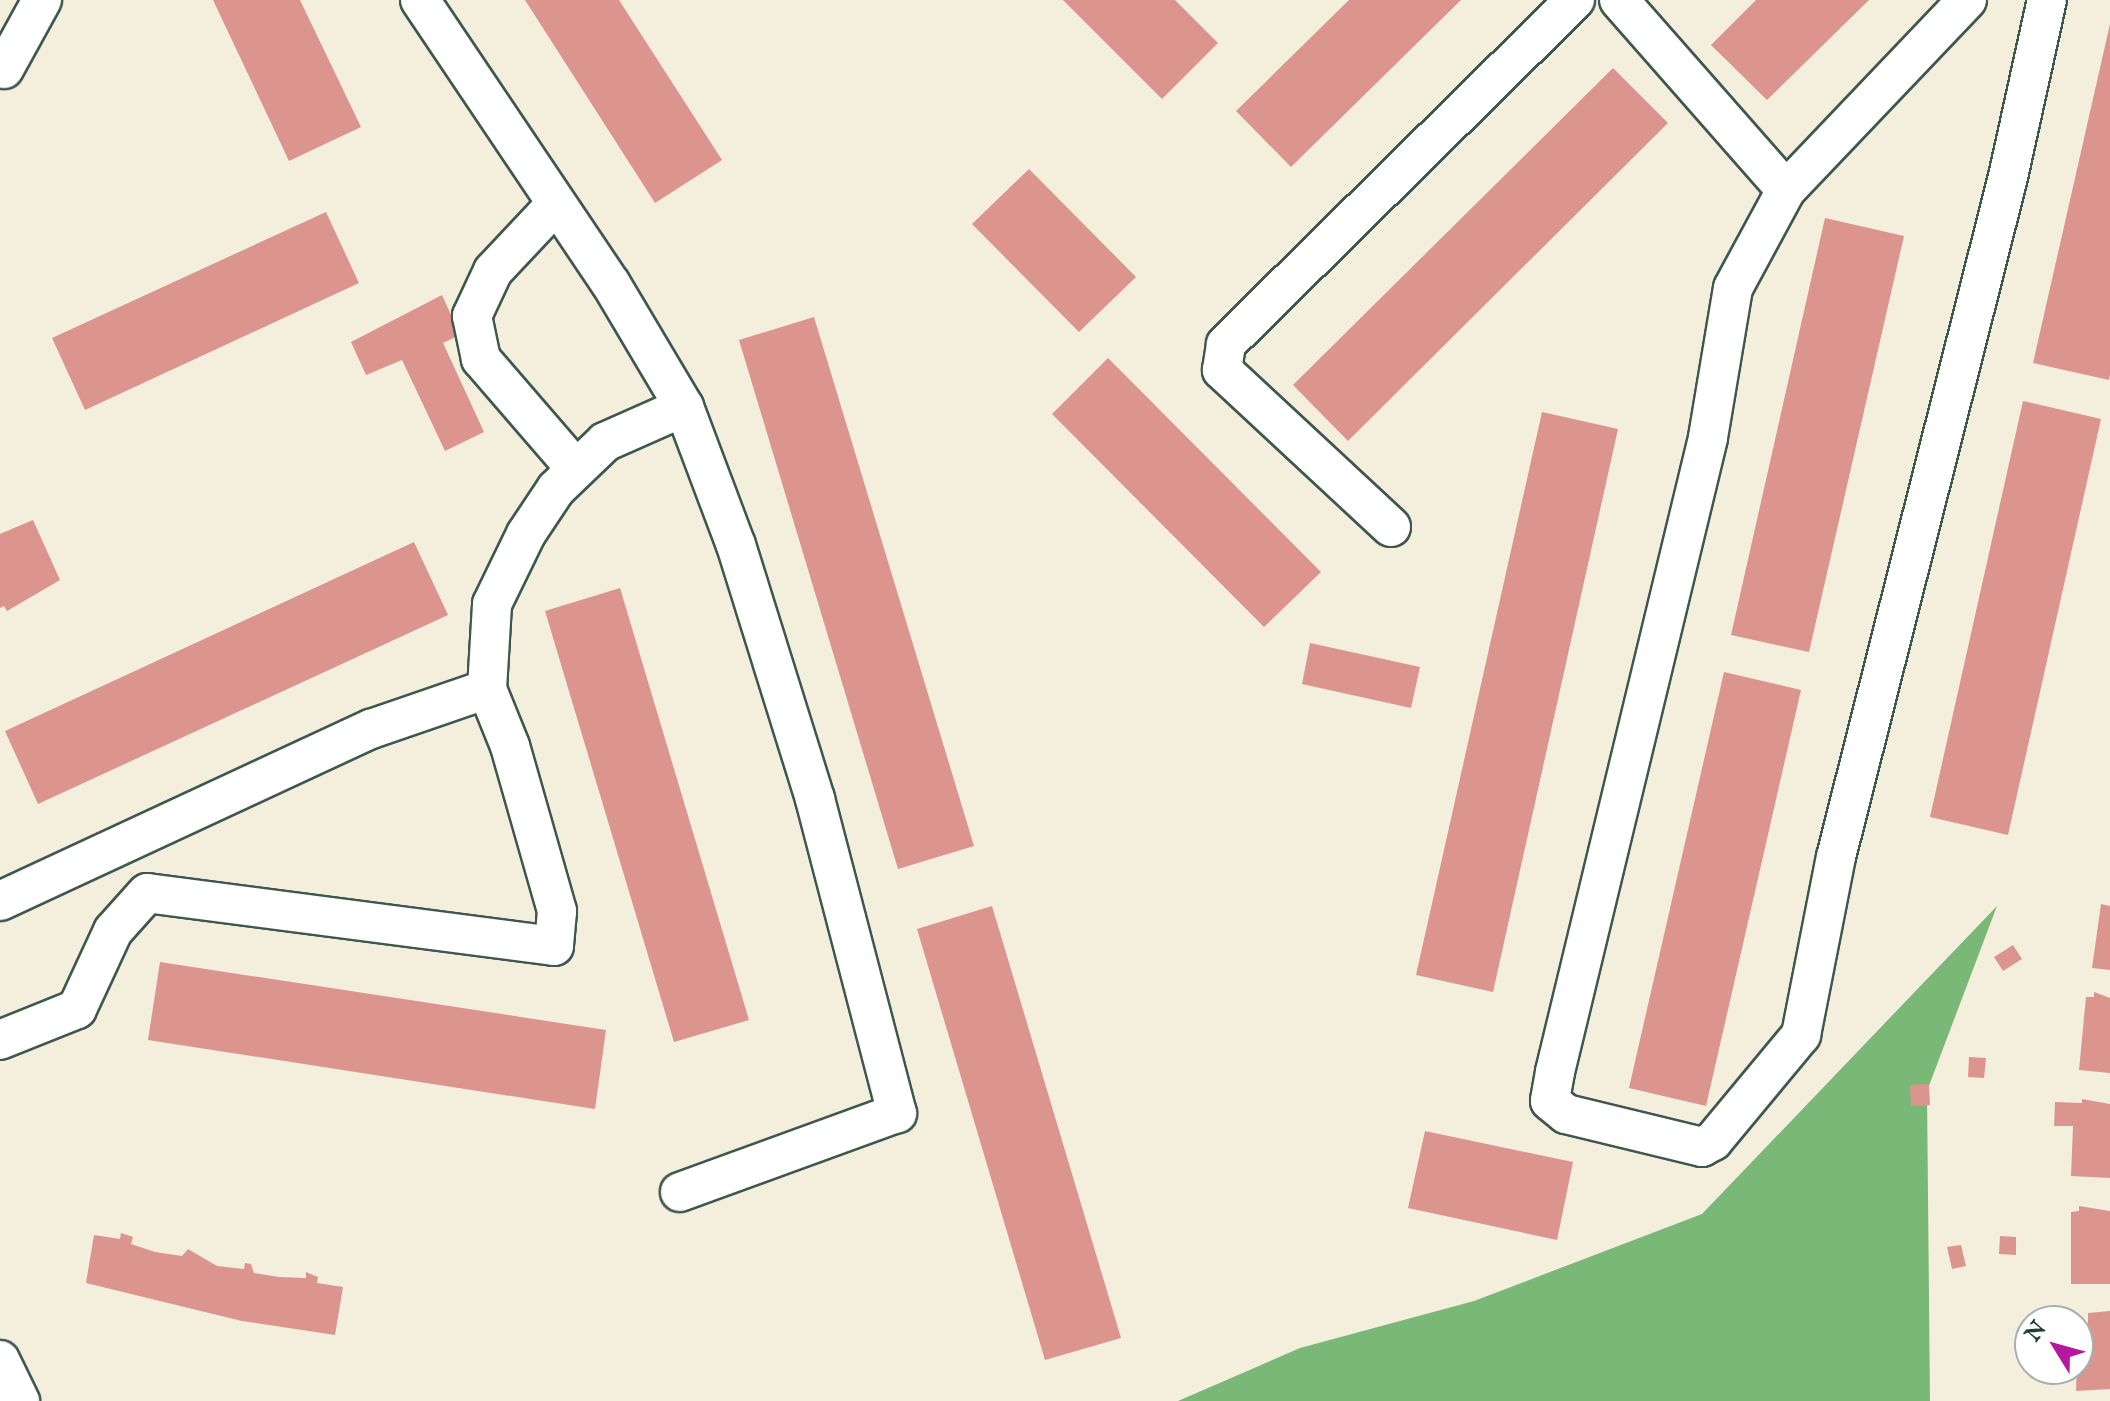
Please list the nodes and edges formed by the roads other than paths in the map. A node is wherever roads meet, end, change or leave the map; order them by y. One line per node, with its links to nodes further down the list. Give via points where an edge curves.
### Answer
1 (42, 0): 7 (street)
2 (420, 0): 9 (street)
3 (1575, 0): 12 (street, via 1226,344 1222,370)
4 (1967, 0): 8 (street)
5 (2047, 0): 8 (street, via 2008,177 1836,857 1801,1035 1713,1141 1702,1147 1566,1114 1550,1101 1584,936 1708,438 1733,288)
6 (1624, 2): 8 (street)
7 (4, 69)
8 (1786, 190)
9 (556, 204): 10 (street); 11 (street, via 493,271 472,316 481,359)
10 (684, 407): 11 (street, via 605,442); 18 (street, via 736,545 815,799 897,1113)
11 (575, 468): 13 (street, via 526,534 492,604)
12 (1391, 527)
13 (487, 689): 14 (street, via 371,729); 15 (street, via 510,746 557,911 554,946)
14 (120, 846): 15 (street); 16 (street)
15 (147, 893): 17 (street, via 113,931 77,1009)
16 (0, 901)
17 (0, 1040)
18 (680, 1192)
19 (0, 1360): 20 (street)
20 (20, 1401)

